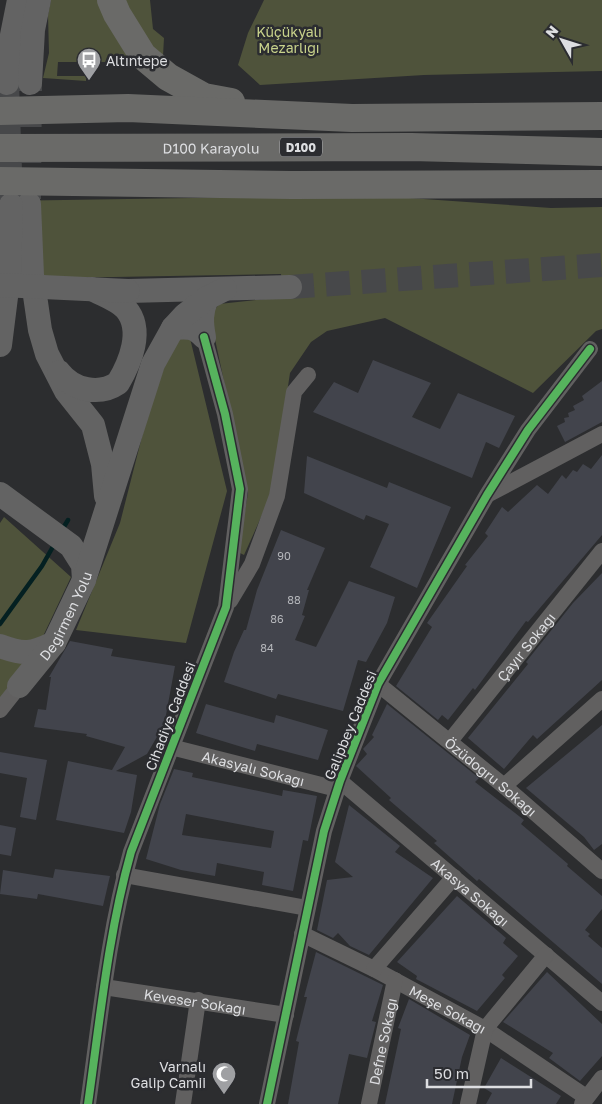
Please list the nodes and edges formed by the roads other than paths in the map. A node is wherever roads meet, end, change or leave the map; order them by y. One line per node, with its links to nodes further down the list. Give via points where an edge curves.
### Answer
1 (19, 0): 2 (main road, via 12,35 18,83)
2 (39, 0)
3 (111, 0): 6 (highway, via 143,56 168,77 204,97)
4 (0, 111): 6 (highway, via 128,108)
5 (602, 116): 6 (highway)
6 (352, 118)
7 (0, 148): 8 (highway, D100 Karayolu / D100, via 381,147)
8 (602, 152)
9 (0, 181): 10 (highway, via 292,185)
10 (602, 184)
11 (0, 285): 14 (main road, bridge, via 92,289)
12 (290, 287): 13 (main road)
13 (216, 293): 14 (main road); 15 (main road, Değirmen Yolu, via 185,315); 17 (main road, via 202,310)
14 (126, 299): 19 (main road, via 135,328 131,357 118,383 111,388 98,391 72,384)
15 (173, 328): 17 (main road, via 190,327); 24 (main road, Değirmen Yolu, via 153,364)
16 (1, 330): 19 (main road, via 20,204 40,330)
17 (204, 337): 27 (street, Cihadiye Caddesi, via 225,414 240,489)
18 (590, 348): 23 (street, Galipbey Caddesi, via 528,430)
19 (47, 354): 24 (main road, via 66,391 93,425 103,464)
20 (308, 376): 27 (street, Cihadiye Caddesi, via 294,392 277,496 252,564)
21 (602, 434): 23 (street)
22 (0, 494): 26 (main road, via 71,546 83,565)
23 (487, 495): 30 (street, Galipbey Caddesi)
24 (108, 510): 26 (main road, Değirmen Yolu)
25 (602, 551): 34 (street, Çayır Sokağı)
26 (84, 580): 28 (main road, Değirmen Yolu)
27 (226, 608): 35 (street, Cihadiye Caddesi)
28 (54, 643): 29 (main road, via 34,652); 31 (main road, Değirmen Yolu)
29 (7, 649): 31 (main road, via 22,667)
30 (378, 684): 34 (street, Özüdoğru Sokağı); 36 (street, Galipbey Caddesi)
31 (19, 686): 33 (street, Değirmen Yolu)
32 (602, 699): 37 (street)
33 (0, 710)
34 (450, 741): 37 (street, Özüdoğru Sokağı)
35 (171, 747): 36 (street, Akasyalı Sokağı); 39 (street, Cihadiye Caddesi)
36 (338, 785): 40 (street, Akasya Sokağı); 41 (street, Galipbey Caddesi)
37 (504, 786): 38 (street, Özüdoğru Sokağı)
38 (602, 871)
39 (124, 875): 41 (street); 46 (street, Cihadiye Caddesi)
40 (454, 877): 43 (street, Akasya Sokağı); 44 (street)
41 (307, 908): 42 (street, Galipbey Caddesi)
42 (302, 934): 44 (street, Meşe Sokağı); 49 (street, Galipbey Caddesi)
43 (546, 955): 48 (street, Akasya Sokağı); 50 (street)
44 (374, 969): 45 (street, Meşe Sokağı)
45 (395, 980): 50 (street, Meşe Sokağı); 56 (street, Defne Sokağı)
46 (104, 987): 47 (street, Keveser Sokağı); 53 (street, Cihadiye Caddesi)
47 (198, 1000): 49 (street, Keveser Sokağı); 54 (street)
48 (602, 1003)
49 (286, 1014): 55 (street, Galipbey Caddesi)
50 (485, 1029): 52 (street, Meşe Sokağı); 57 (street)
51 (602, 1078): 52 (street)
52 (584, 1100)
53 (88, 1104)
54 (183, 1104)
55 (267, 1104)
56 (369, 1104)
57 (468, 1104)

